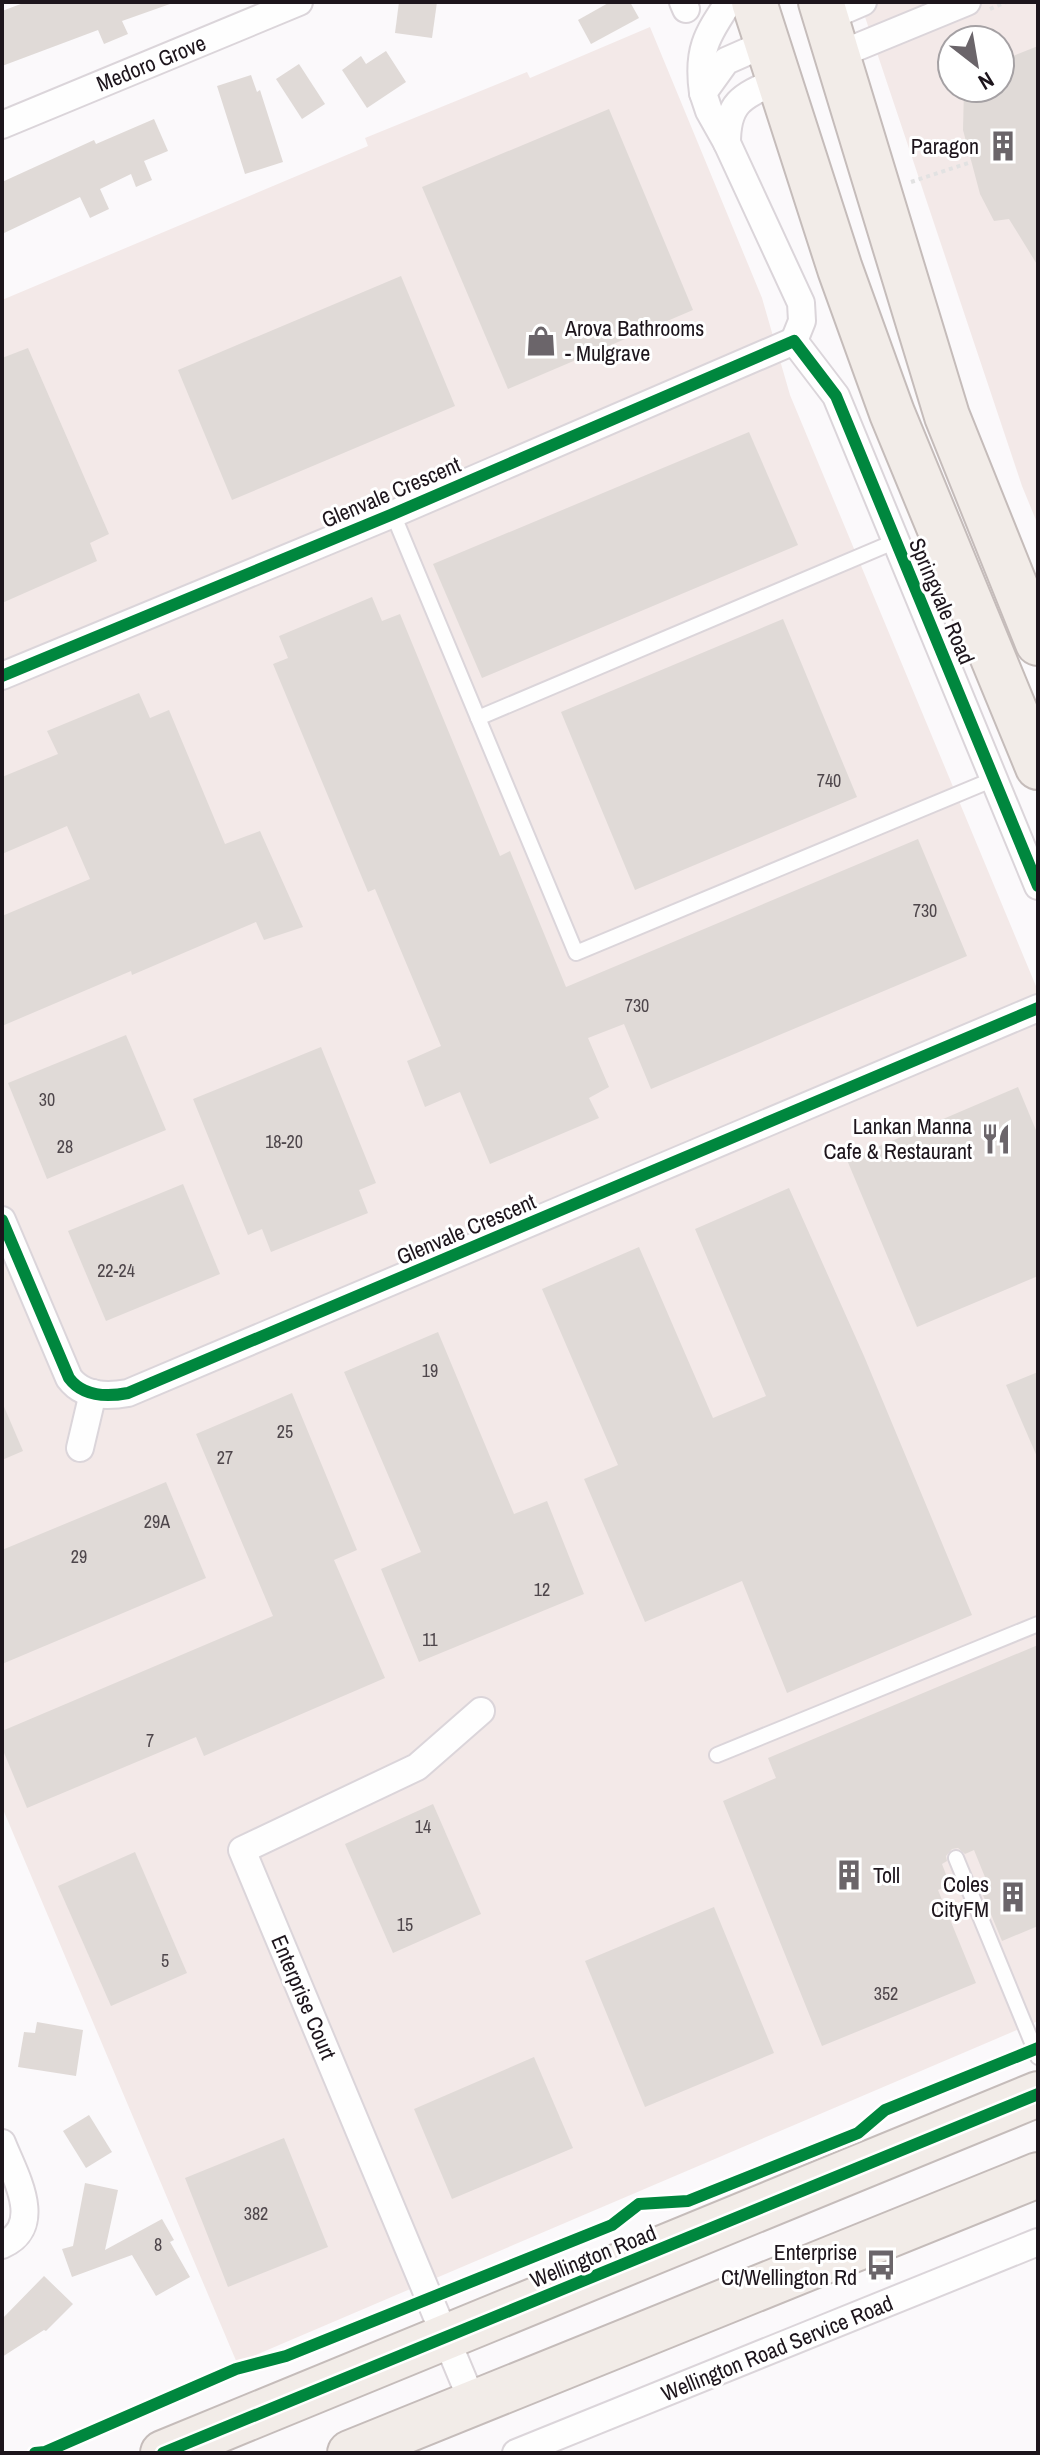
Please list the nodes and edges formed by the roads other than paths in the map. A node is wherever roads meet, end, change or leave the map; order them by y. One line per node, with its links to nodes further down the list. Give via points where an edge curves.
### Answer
1 (299, 2): 8 (street, Medoro Grove)
2 (729, 2): 7 (street, via 703,45)
3 (754, 2): 6 (highway, Springvale Road)
4 (967, 2): 5 (street)
5 (837, 19): 6 (highway); 13 (highway, via 947,416)
6 (773, 62): 7 (street, via 726,61); 9 (street, via 730,115); 16 (highway, Springvale Road, via 892,413)
7 (703, 93): 9 (street)
8 (2, 125)
9 (727, 143): 10 (street, via 801,303 802,321)
10 (794, 341): 11 (street, Glenvale Crescent); 12 (street, Springvale Road, via 836,396)
11 (393, 514): 14 (street, Glenvale Crescent); 15 (lane)
12 (896, 541): 15 (lane); 17 (street, Springvale Road)
13 (1038, 643)
14 (2, 676)
15 (478, 718): 17 (lane, via 576,953)
16 (1038, 767)
17 (994, 779): 18 (street, Springvale Road)
18 (1038, 886)
19 (1038, 1008): 21 (street, Glenvale Crescent, via 146,1387 117,1395)
20 (2, 1220): 21 (street, via 69,1378)
21 (93, 1393): 22 (street)
22 (80, 1448)
23 (1038, 1624): 25 (lane)
24 (481, 1711): 33 (street, Enterprise Court, via 417,1767 242,1850)
25 (717, 1755)
26 (956, 1858): 27 (lane)
27 (1038, 2057)
28 (1038, 2094): 33 (highway, Wellington Road)
29 (2, 2143): 32 (street, via 26,2204 22,2228)
30 (1038, 2175): 34 (highway)
31 (1038, 2242): 37 (street, Wellington Road Service Road)
32 (2, 2245)
33 (447, 2338): 34 (street, Enterprise Court); 35 (highway, Wellington Road)
34 (473, 2403): 36 (highway)
35 (163, 2453)
36 (350, 2453)
37 (516, 2453)

